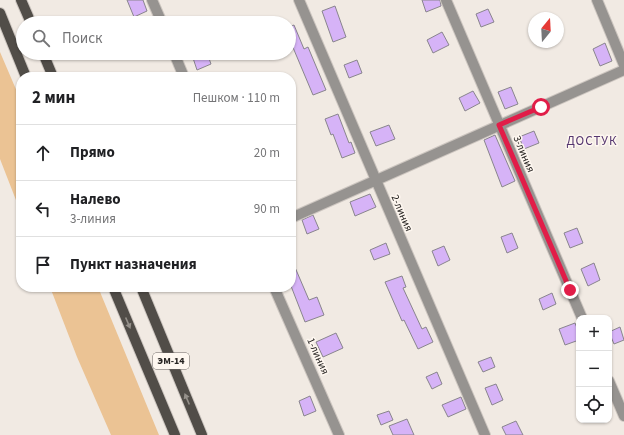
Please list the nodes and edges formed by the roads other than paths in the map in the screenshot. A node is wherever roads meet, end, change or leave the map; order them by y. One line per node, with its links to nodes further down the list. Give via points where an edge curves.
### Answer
1 (21, 0): 7 (main road)
2 (152, 0): 8 (street)
3 (299, 0): 19 (street, 2-линия)
4 (446, 0): 18 (street, 3-линия)
5 (597, 0): 13 (street)
6 (0, 13): 9 (main road)
7 (28, 16)
8 (159, 16)
9 (16, 52)
10 (19, 60): 15 (main road)
11 (46, 60): 16 (main road)
12 (177, 60): 17 (street)
13 (624, 64)
14 (624, 70): 18 (street)
15 (24, 72)
16 (51, 72)
17 (182, 72)
18 (499, 125): 19 (street); 24 (street, 3-линия)
19 (375, 180): 20 (street); 30 (street, 2-линия)
20 (296, 216)
21 (116, 292): 27 (main road, ЭМ-14, one-way to 27)
22 (143, 292): 28 (main road, ЭМ-14, one-way to 22)
23 (276, 292): 29 (street, 1-линия)
24 (581, 315)
25 (612, 387): 26 (street)
26 (624, 416)
27 (175, 435)
28 (202, 435)
29 (339, 435)
30 (485, 435)

